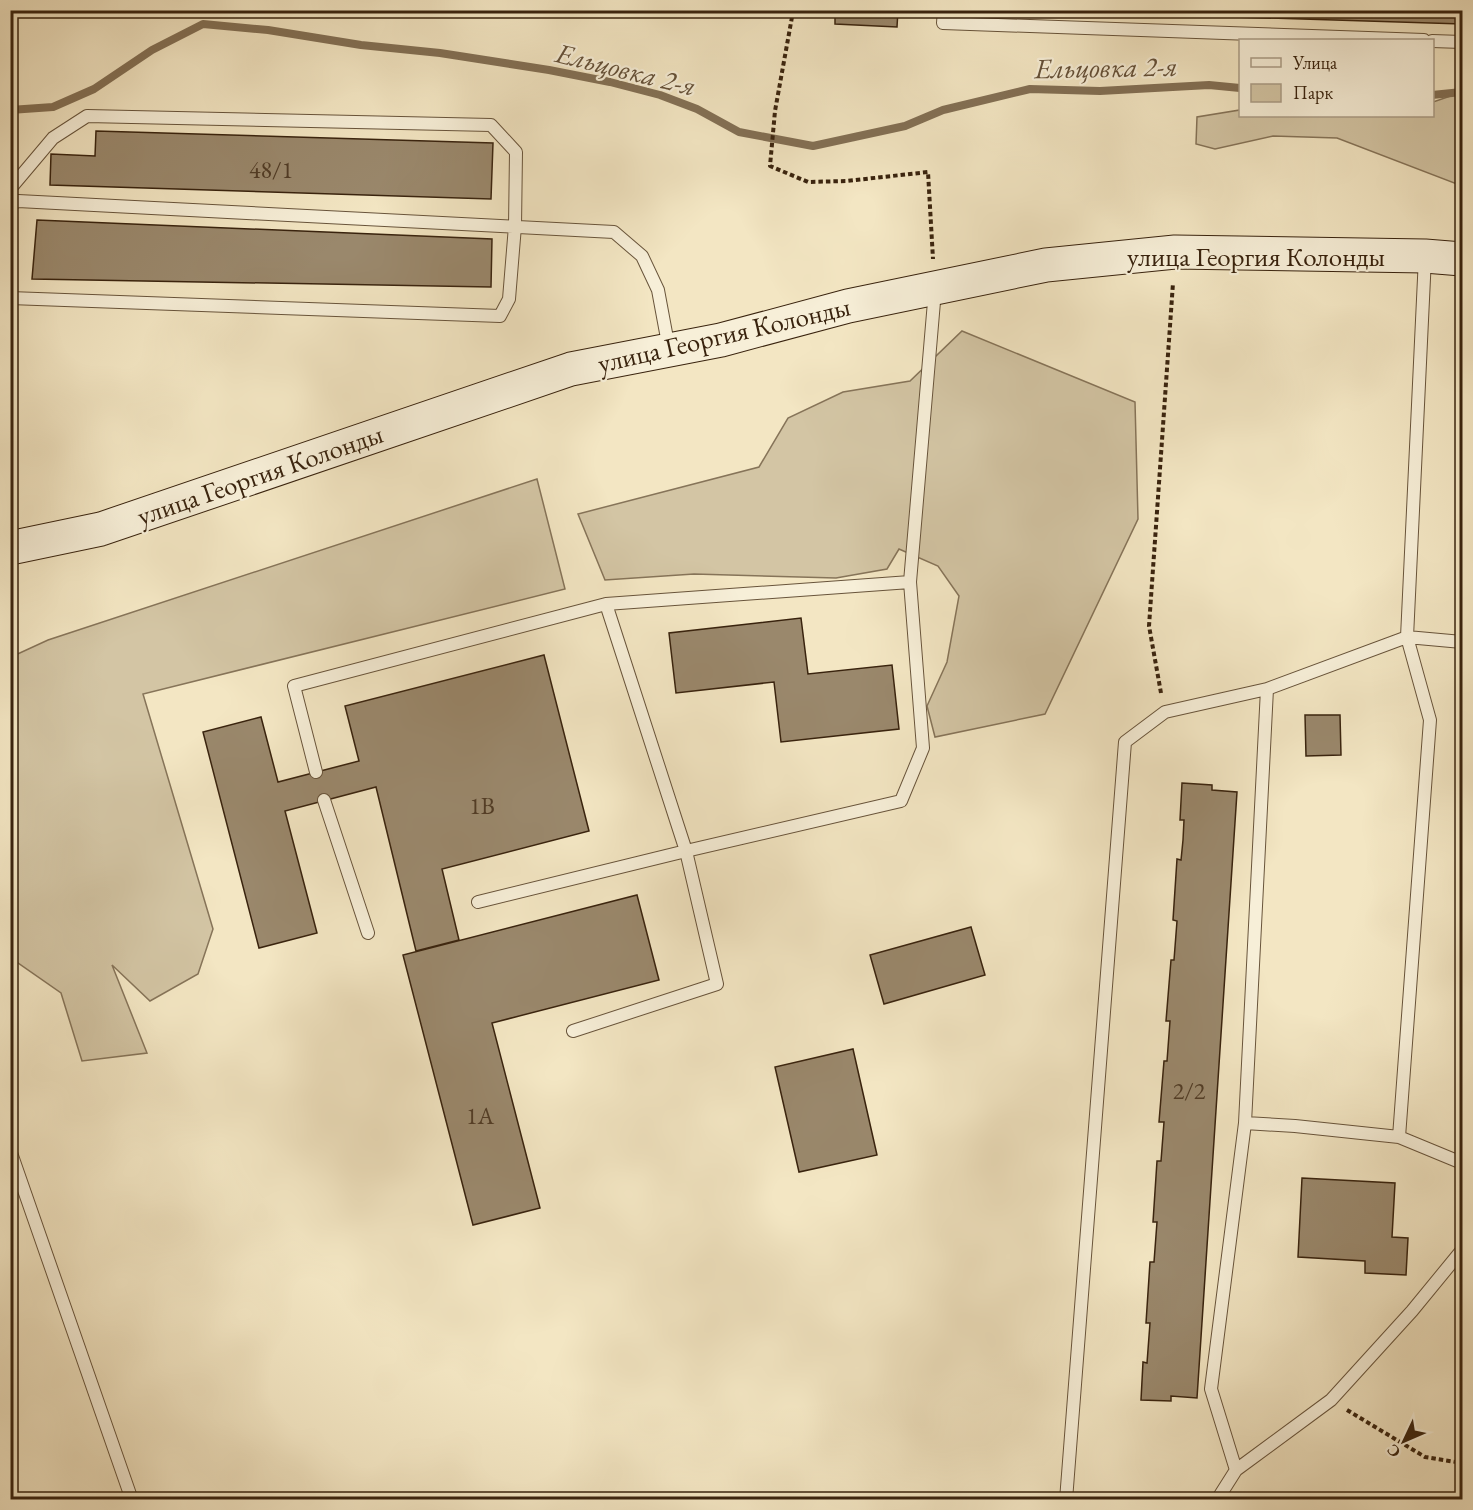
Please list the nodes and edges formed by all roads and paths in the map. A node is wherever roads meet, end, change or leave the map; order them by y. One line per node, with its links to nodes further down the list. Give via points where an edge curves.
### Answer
1 (795, 10): 12 (path, via 775,111 770,166 808,182 847,182 928,172)
2 (944, 10): 3 (lane, via 944,23)
3 (1396, 39)
4 (1434, 41): 5 (lane)
5 (1462, 42)
6 (10, 189): 8 (lane, via 53,138 87,116 491,125 516,152)
7 (10, 205): 8 (lane, via 18,201)
8 (515, 226): 13 (lane, via 509,299 500,316); 14 (lane, via 614,232 642,256 658,290)
9 (1175, 252): 10 (main road, улица Георгия Колонды); 12 (main road, улица Георгия Колонды, via 1046,265); 21 (path, via 1149,626)
10 (1425, 256): 11 (main road, улица Георгия Колонды); 18 (lane)
11 (1462, 259)
12 (935, 288): 14 (main road, улица Георгия Колонды); 16 (lane)
13 (10, 298)
14 (669, 350): 15 (main road, улица Георгия Колонды, via 571,369 101,529)
15 (10, 548)
16 (910, 582): 17 (lane); 24 (lane, via 923,748 901,801)
17 (606, 604): 22 (lane, via 294,686); 24 (lane)
18 (1407, 638): 19 (lane); 20 (lane); 29 (lane, via 1430,720)
19 (1462, 642)
20 (1267, 689): 21 (lane); 28 (lane)
21 (1165, 712): 37 (lane, via 1125,741)
22 (316, 772)
23 (324, 801): 26 (lane)
24 (686, 851): 25 (lane); 27 (lane, via 717,984)
25 (478, 902)
26 (368, 933)
27 (573, 1031)
28 (1245, 1123): 29 (lane); 35 (lane, via 1212,1389)
29 (1399, 1137): 31 (lane)
30 (10, 1150): 36 (lane)
31 (1462, 1163)
32 (1462, 1250): 33 (lane)
33 (1331, 1400): 34 (path, via 1425,1457); 35 (lane)
34 (1462, 1463)
35 (1236, 1470): 38 (lane)
36 (132, 1500)
37 (1066, 1500)
38 (1217, 1500)

